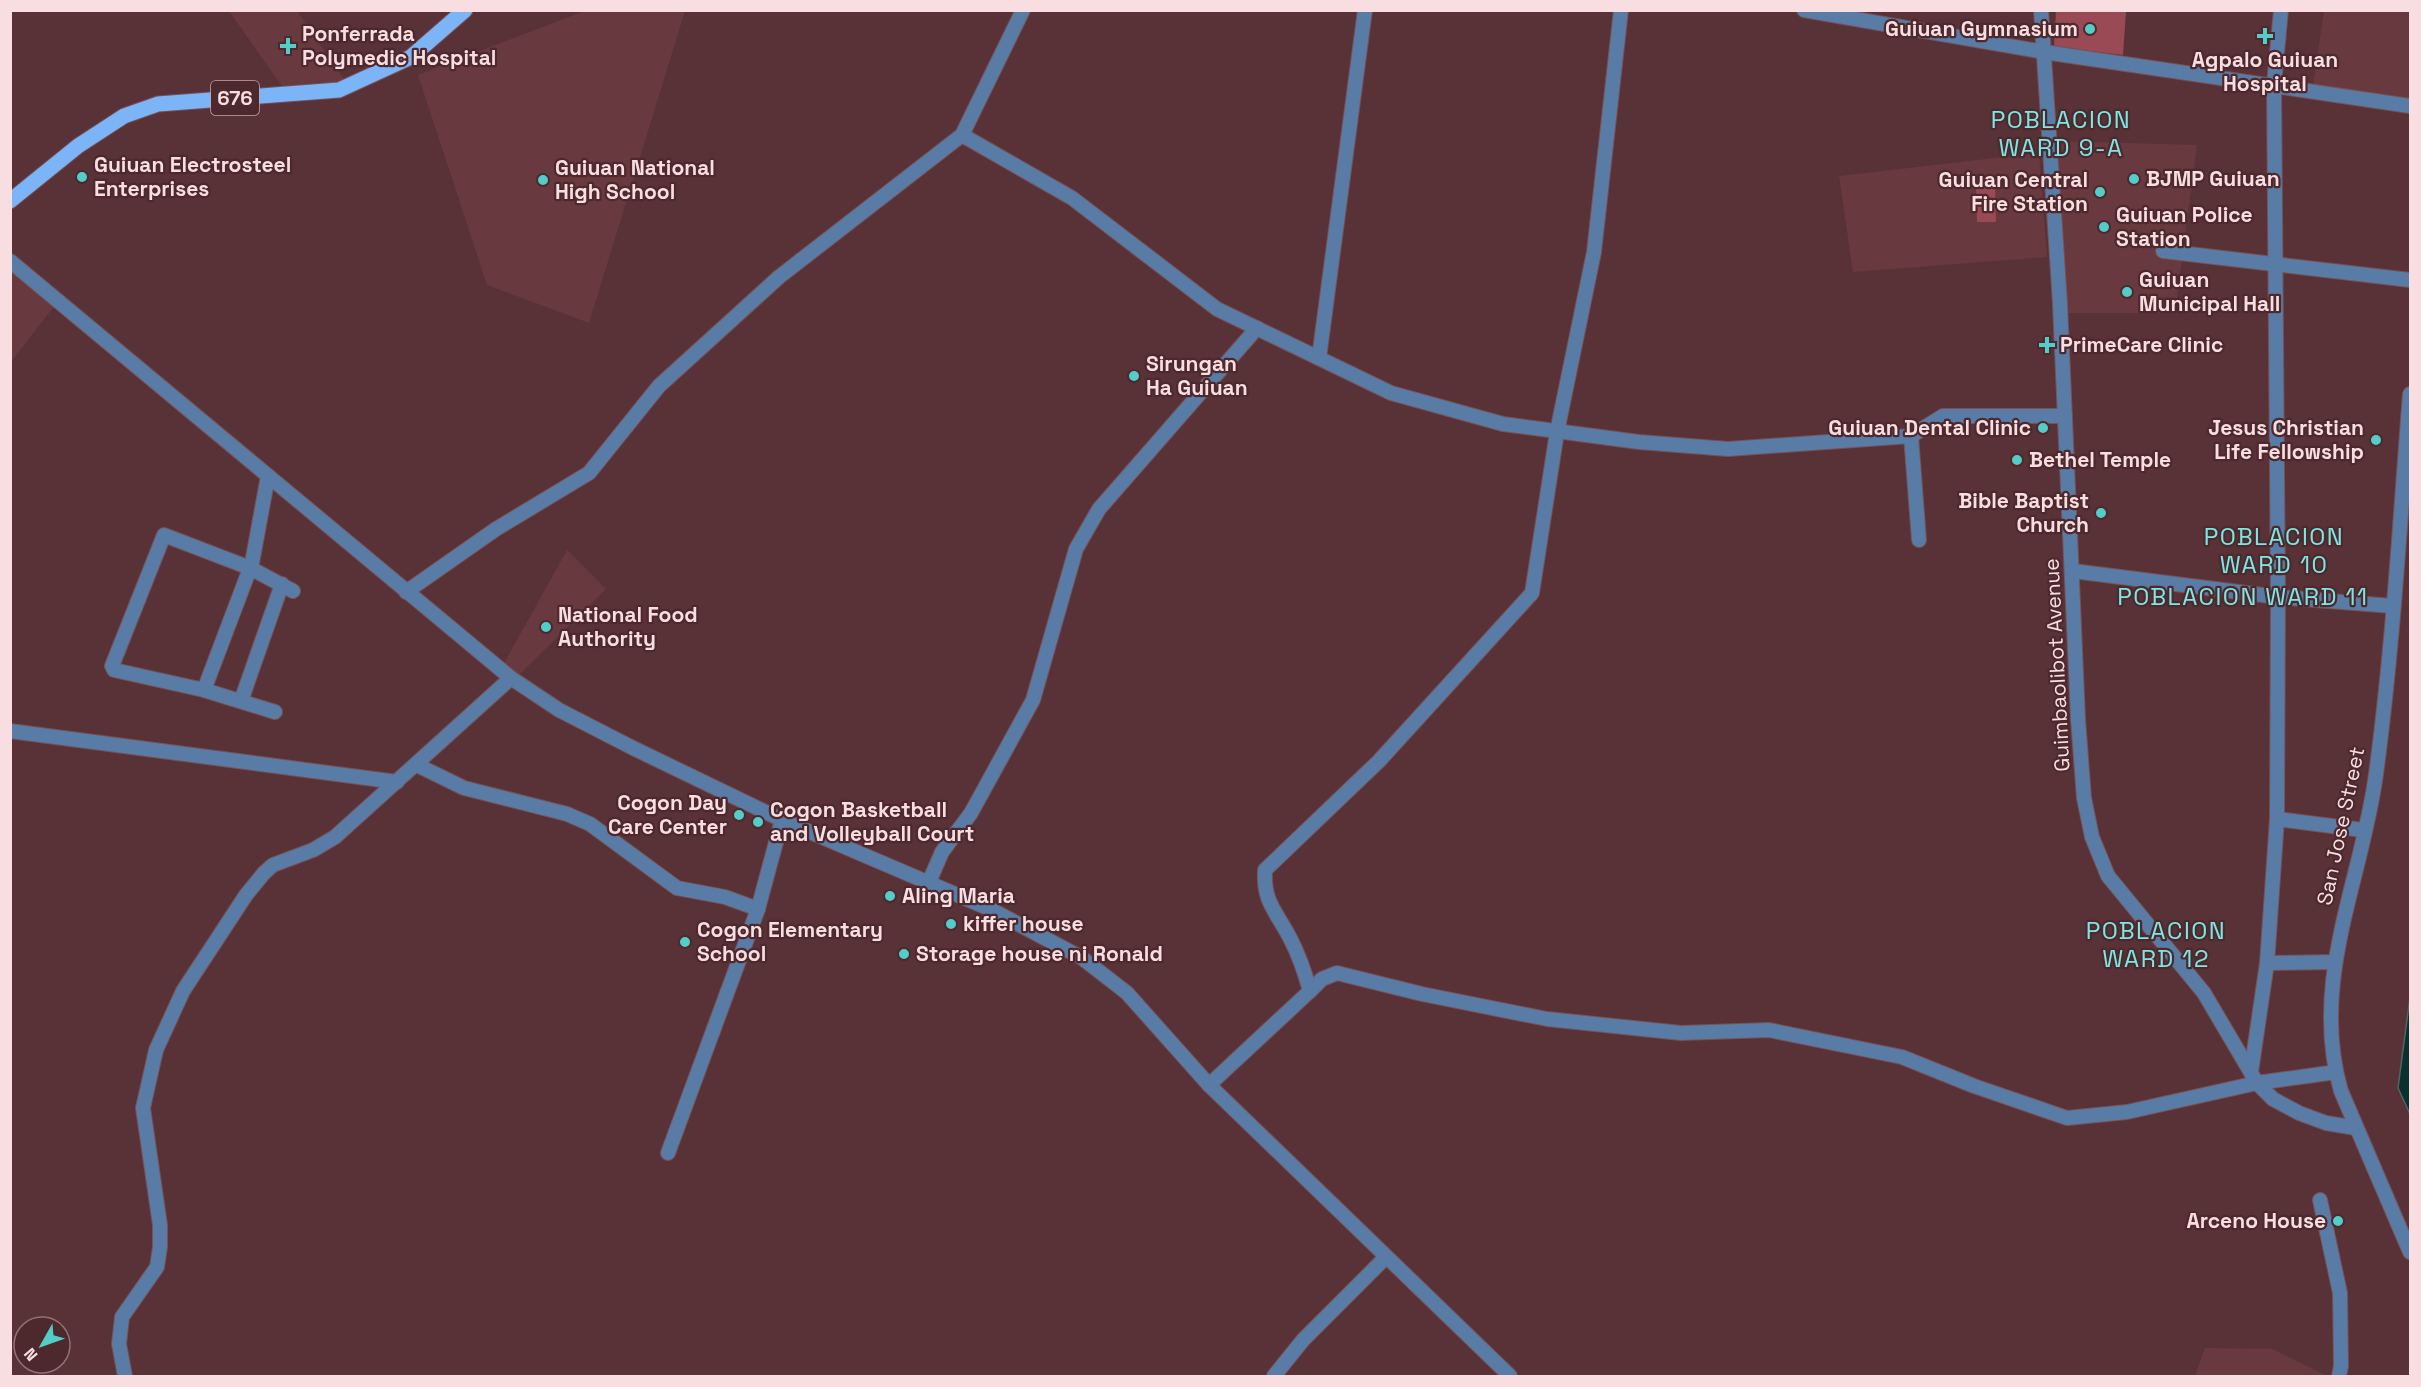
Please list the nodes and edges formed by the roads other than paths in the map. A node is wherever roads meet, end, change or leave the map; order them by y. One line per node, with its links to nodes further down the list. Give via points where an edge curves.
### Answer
1 (465, 10): 12 (main road, 676, via 411,57 339,90 158,104 124,116)
2 (1023, 10): 11 (street)
3 (1365, 10): 18 (street)
4 (1621, 10): 21 (street, via 1593,252)
5 (1804, 10): 8 (street)
6 (2041, 10): 8 (street, Guimbaolibot Avenue)
7 (2281, 10): 9 (street)
8 (2044, 52): 9 (street); 20 (street, Guimbaolibot Avenue)
9 (2274, 84): 10 (street); 15 (street)
10 (2410, 106)
11 (962, 135): 17 (street, via 1072,198 1217,309); 27 (street, via 779,277 685,362 659,386 589,473 496,529)
12 (10, 201)
13 (2163, 251): 15 (street)
14 (10, 261): 23 (street)
15 (2276, 266): 16 (street); 28 (street)
16 (2410, 280)
17 (1257, 328): 18 (street); 40 (street, via 1100,509 1076,549 1033,700 971,813 942,852)
18 (1319, 358): 21 (street, via 1391,393 1503,424)
19 (2410, 394): 29 (street, San Jose Street)
20 (2065, 416): 22 (street, via 1943,416); 26 (street, Guimbaolibot Avenue)
21 (1557, 432): 22 (street, via 1728,449); 44 (street, via 1532,593 1379,761 1265,870 1264,888 1269,904)
22 (1911, 436): 24 (street)
23 (268, 476): 25 (street); 27 (street)
24 (1919, 540)
25 (250, 568): 31 (street); 31 (street, via 164,535 112,666 114,670); 32 (street, via 287,587)
26 (2073, 571): 28 (street); 48 (street, Guimbaolibot Avenue, via 2078,719 2084,798 2092,837 2108,876 2204,993)
27 (406, 592): 30 (street)
28 (2278, 597): 29 (street); 37 (street)
29 (2393, 606): 39 (street, San Jose Street, via 2375,777)
30 (511, 678): 35 (street); 38 (street, via 559,710)
31 (204, 690): 32 (street)
32 (241, 701): 33 (street)
33 (275, 712)
34 (10, 731): 36 (street)
35 (417, 765): 36 (street); 41 (street, via 464,788 567,814 590,825 677,888 725,897)
36 (397, 782): 55 (street, via 335,837 273,865 264,873 183,991 156,1050 143,1108 160,1247 157,1268 122,1317 119,1344)
37 (2277, 819): 39 (street); 43 (street)
38 (782, 820): 40 (street); 41 (street)
39 (2363, 830): 42 (street, San Jose Street)
40 (929, 882): 49 (street, via 1037,932 1082,958 1127,993)
41 (758, 909): 51 (street)
42 (2335, 962): 43 (street); 47 (street, San Jose Street, via 2330,1009)
43 (2267, 963): 48 (street)
44 (1305, 972): 45 (street); 46 (street)
45 (1322, 979): 46 (street); 48 (street, via 1337,973 1547,1019 1681,1033 1769,1030 1902,1057 2067,1118 2127,1112)
46 (1311, 991): 49 (street)
47 (2336, 1072): 48 (street); 50 (street, San Jose Street)
48 (2254, 1078): 50 (street, Guimbaolibot Avenue, via 2273,1099 2299,1113)
49 (1209, 1085): 54 (street)
50 (2356, 1128): 53 (street, San Jose Street)
51 (668, 1153)
52 (2320, 1200): 58 (street, via 2340,1293)
53 (2410, 1252)
54 (1386, 1257): 56 (street, via 1303,1340); 57 (street)
55 (125, 1377)
56 (1274, 1377)
57 (1510, 1377)
58 (2339, 1377)

